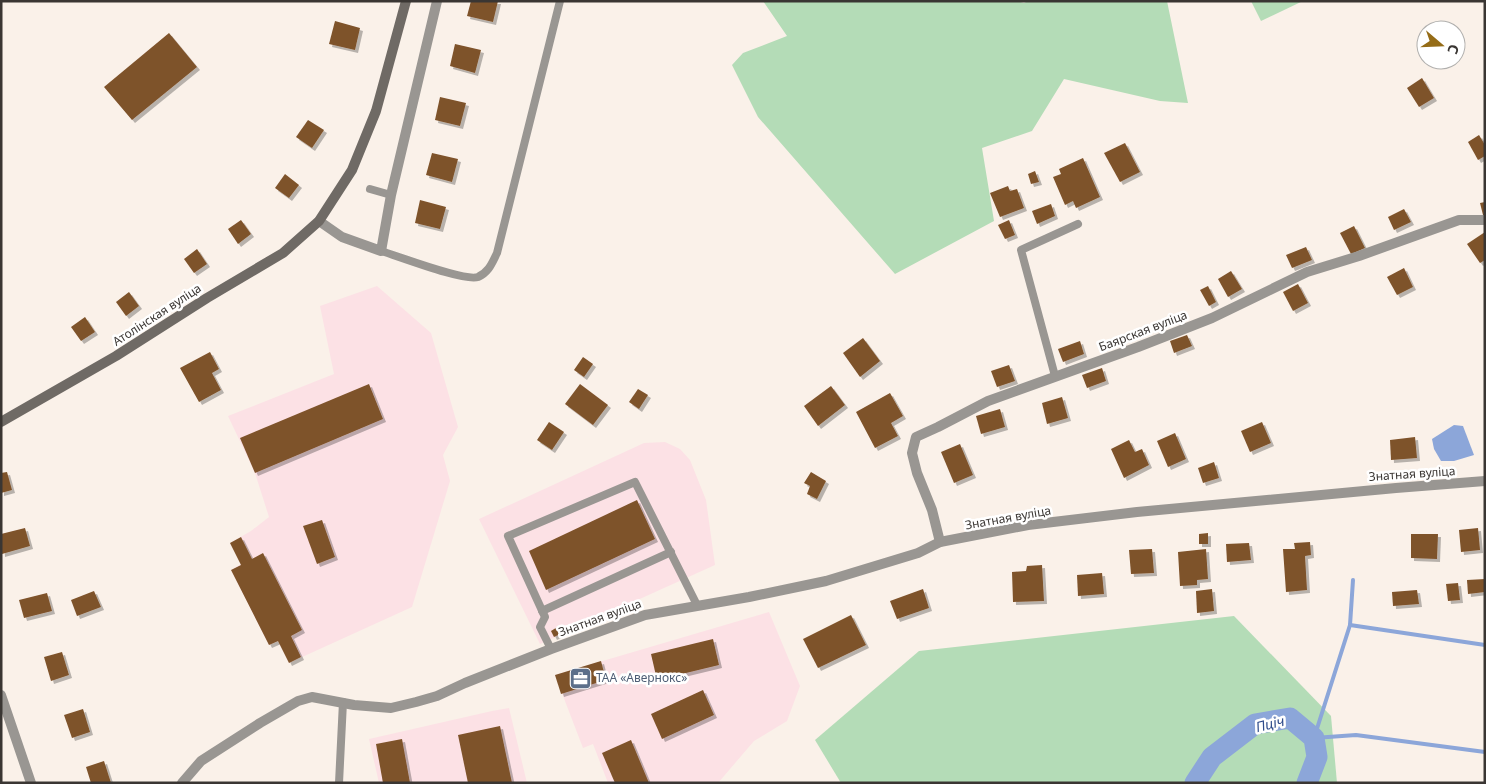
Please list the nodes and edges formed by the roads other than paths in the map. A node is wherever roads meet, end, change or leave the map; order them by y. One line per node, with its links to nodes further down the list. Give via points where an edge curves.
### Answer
1 (406, 1): 7 (street, Атолінская вуліца, via 376,111 352,170)
2 (437, 1): 5 (street)
3 (560, 1): 9 (lane, via 497,253 489,270 477,278 456,275)
4 (370, 189): 5 (lane)
5 (391, 196): 9 (street)
6 (1485, 220): 10 (street, Баярская вуліца, via 1459,220 1307,272 1212,318)
7 (319, 221): 9 (street, via 342,238); 11 (street, Атолінская вуліца, via 283,253 116,356)
8 (1078, 224): 10 (lane, via 1021,250)
9 (381, 251)
10 (1055, 376): 13 (street, Баярская вуліца, via 988,402 916,437 912,453)
11 (1, 422)
12 (1485, 481): 13 (street, Знатная вуліца, via 1137,512 1028,526)
13 (940, 542): 15 (street, Знатная вуліца, via 918,553 826,581)
14 (670, 552): 15 (lane); 16 (lane); 16 (lane, via 635,482 508,536)
15 (698, 605): 17 (street, Знатная вуліца, via 645,615)
16 (542, 611): 17 (lane, via 544,617 540,627)
17 (551, 649): 19 (street, Знатная вуліца, via 416,702 391,708)
18 (1, 695): 20 (street)
19 (343, 702): 21 (street, Знатная вуліца, via 312,696 298,701 201,761); 22 (lane)
20 (31, 783)
21 (182, 783)
22 (339, 783)

